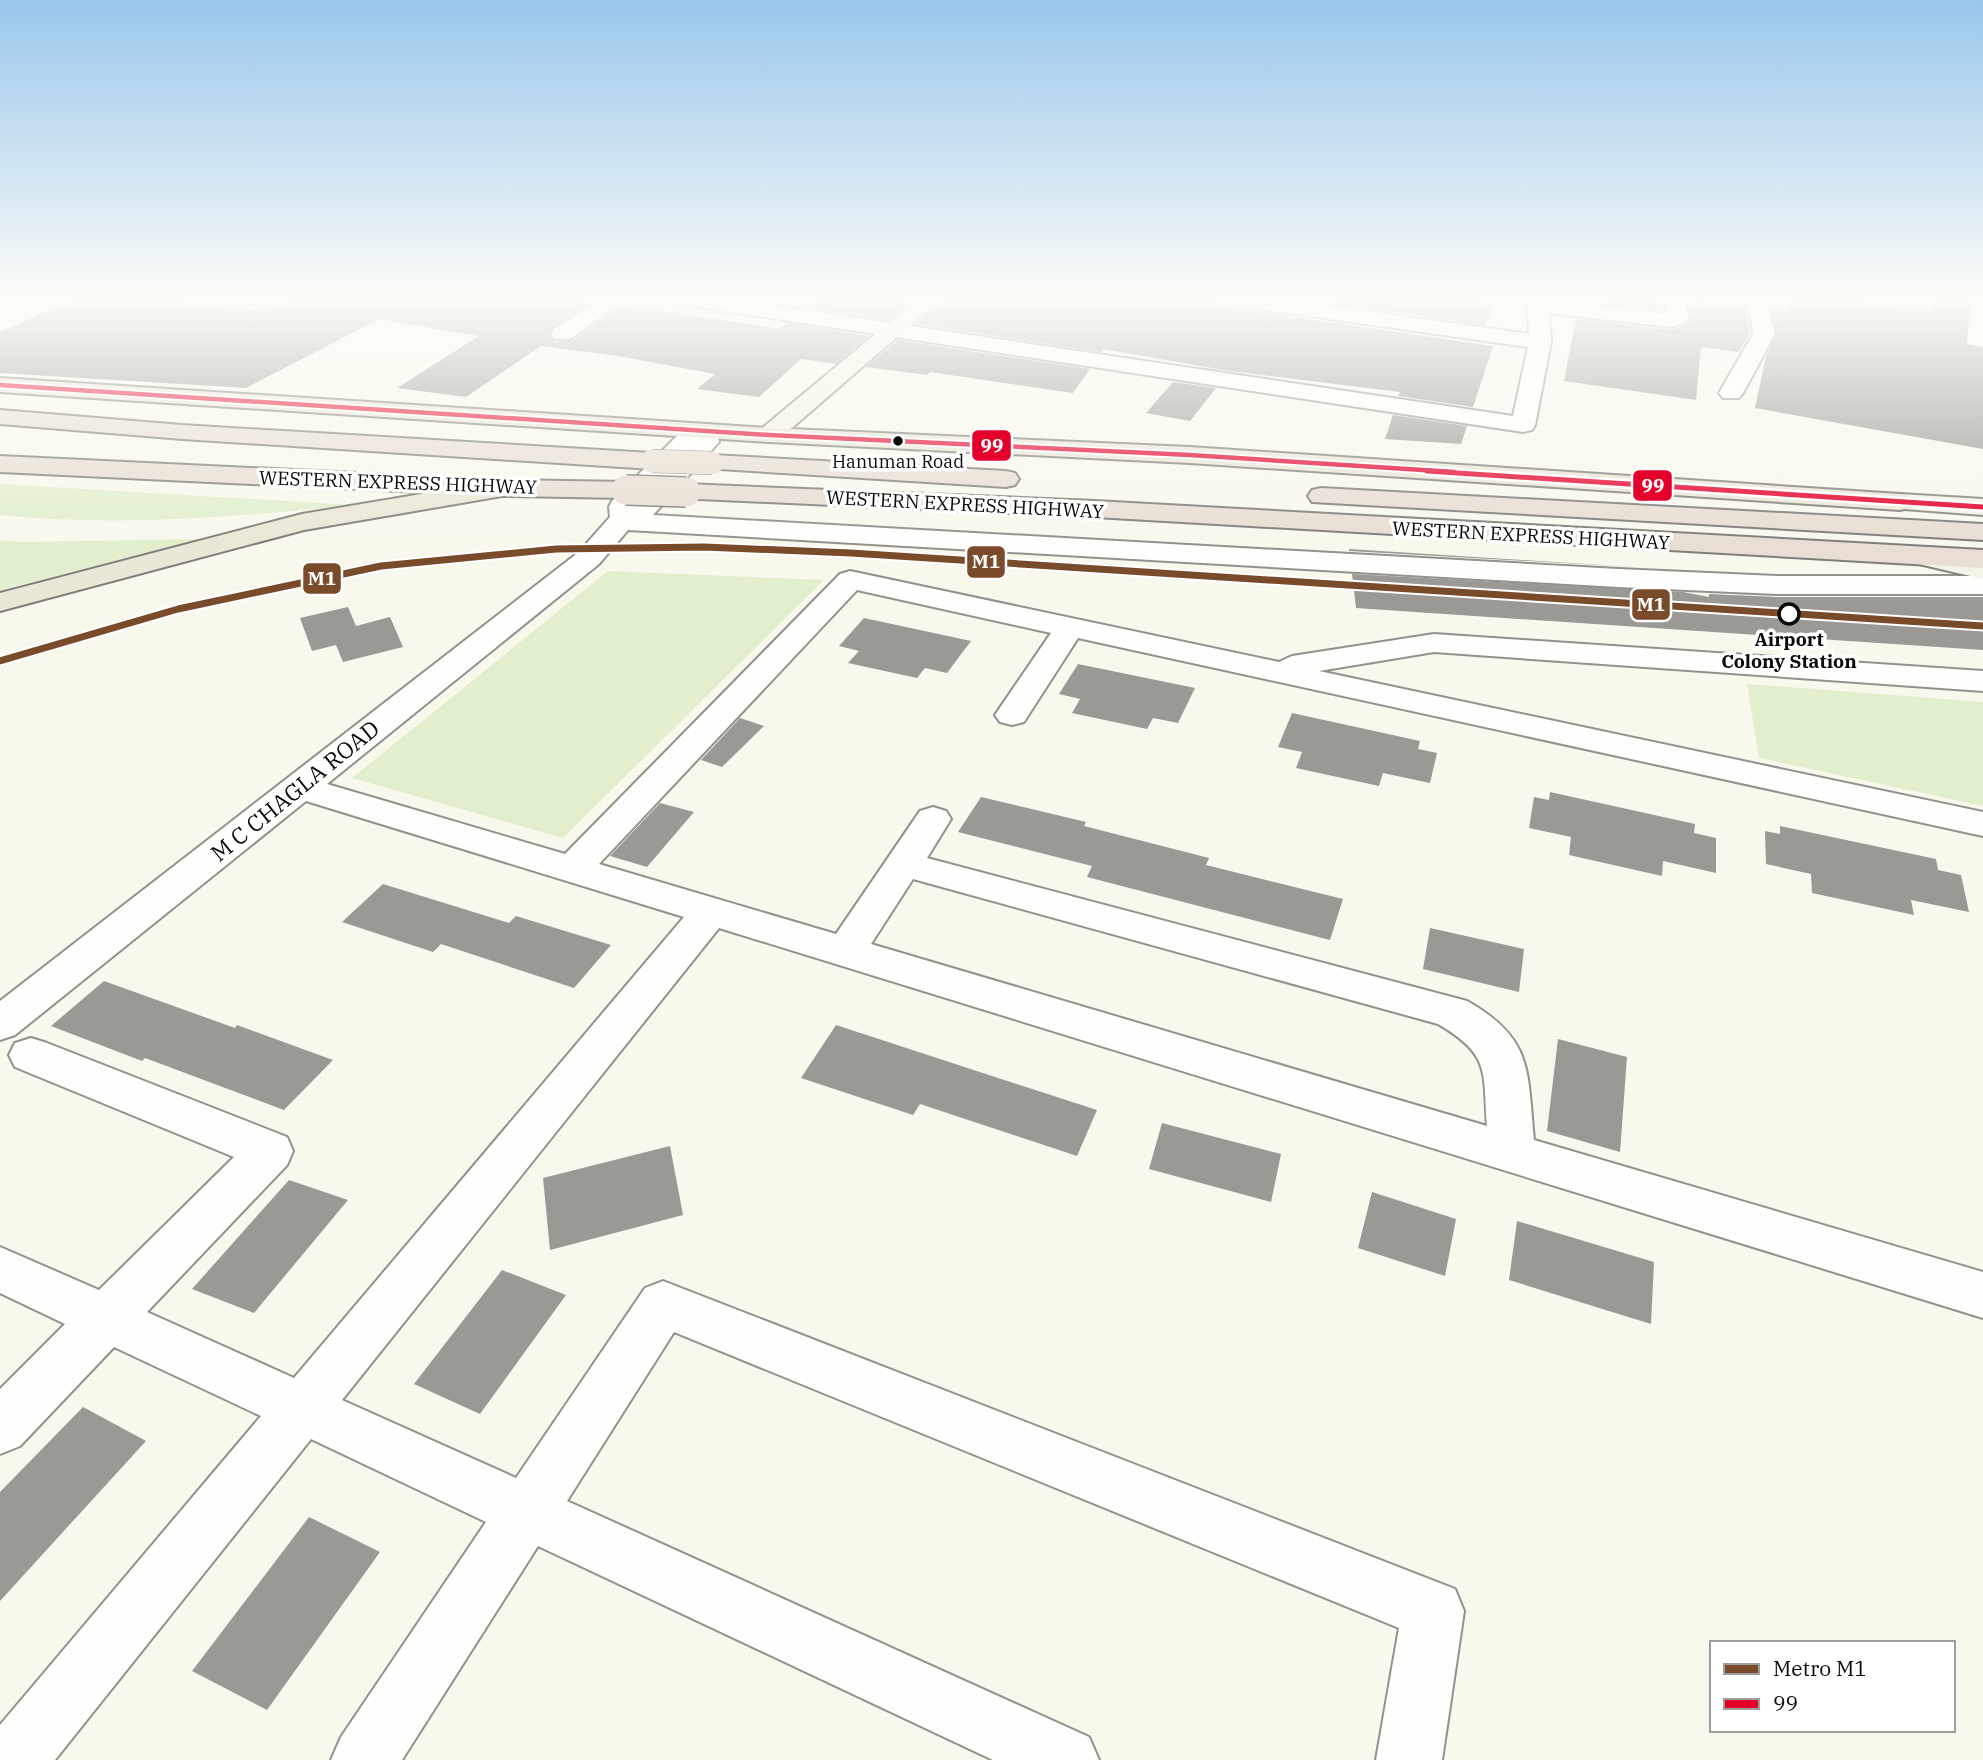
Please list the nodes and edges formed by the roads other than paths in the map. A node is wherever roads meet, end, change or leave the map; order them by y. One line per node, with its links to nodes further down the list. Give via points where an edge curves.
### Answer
1 (837, 379): 9 (street)
2 (1217, 379): 3 (street, via 1523,425)
3 (1532, 379)
4 (1739, 379): 6 (street)
5 (0, 385): 8 (main road)
6 (1731, 393)
7 (0, 417): 11 (highway, WESTERN EXPRESS HIGHWAY, bridge, via 652,461)
8 (706, 431): 9 (main road); 16 (street, M C CHAGLA ROAD, via 686,442 622,507)
9 (769, 435): 14 (main road, via 1191,455)
10 (0, 464): 12 (highway, WESTERN EXPRESS HIGHWAY)
11 (1031, 480)
12 (505, 488): 19 (highway, WESTERN EXPRESS HIGHWAY, bridge, via 1095,509); 23 (main road, via 302,522)
13 (1294, 494): 17 (highway, WESTERN EXPRESS HIGHWAY)
14 (1900, 502): 15 (street); 17 (highway)
15 (1983, 507)
16 (621, 521): 22 (street, via 1631,579 1777,585); 28 (street, M C CHAGLA ROAD, via 589,558)
17 (1918, 527): 18 (highway, WESTERN EXPRESS HIGHWAY)
18 (1983, 532)
19 (1929, 558): 20 (highway, WESTERN EXPRESS HIGHWAY); 21 (street)
20 (1983, 559)
21 (1983, 570)
22 (1983, 585)
23 (0, 602)
24 (1070, 627): 25 (street); 27 (street); 32 (street, via 850,580)
25 (1269, 670): 26 (street, via 1434,643); 30 (street)
26 (1983, 681)
27 (1012, 715)
28 (299, 787): 32 (street); 35 (street, M C CHAGLA ROAD)
29 (933, 819): 31 (street)
30 (1983, 824)
31 (903, 864): 34 (street); 36 (street, via 1452,1012 1478,1027 1504,1060)
32 (572, 869): 33 (street)
33 (711, 911): 34 (street); 40 (street)
34 (846, 951): 36 (street)
35 (16, 1040): 39 (street, via 270,1152)
36 (1512, 1153): 38 (street)
37 (0, 1269): 39 (street)
38 (1983, 1295)
39 (108, 1317): 40 (street); 41 (street)
40 (303, 1407): 42 (street); 43 (street)
41 (0, 1427)
42 (528, 1511): 44 (street); 45 (street); 46 (street, via 663,1304 1433,1611)
43 (13, 1760)
44 (364, 1760)
45 (1066, 1760)
46 (1409, 1760)

